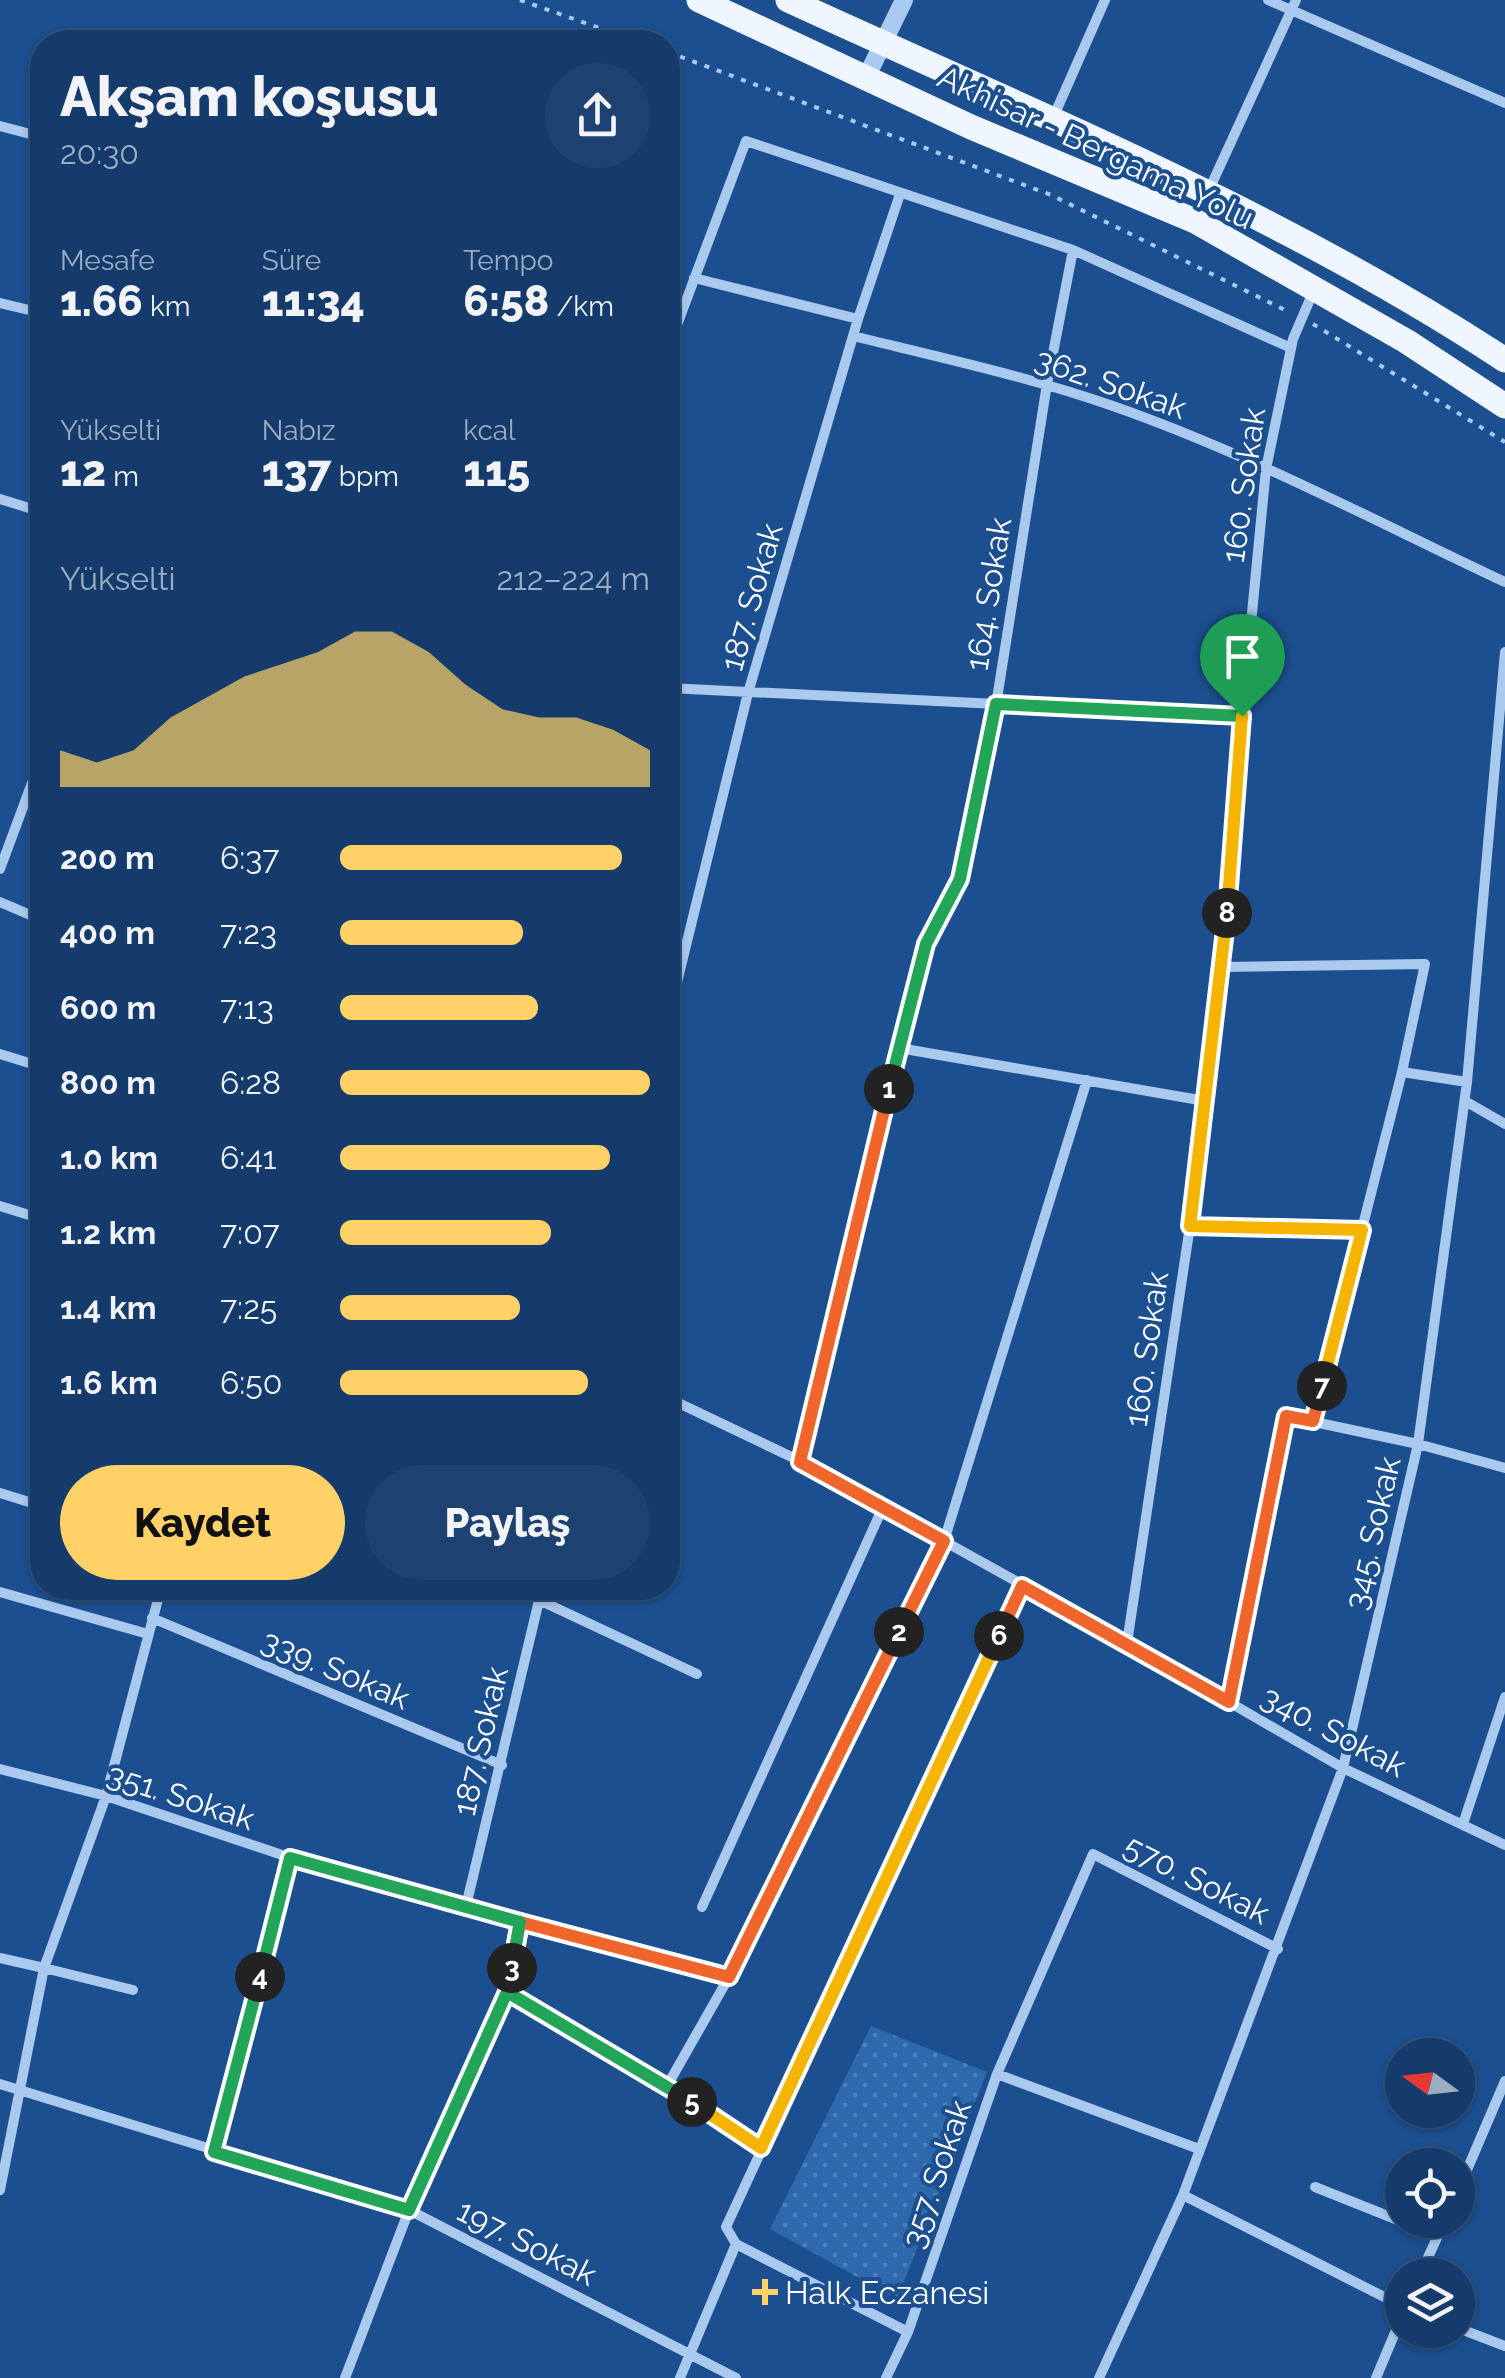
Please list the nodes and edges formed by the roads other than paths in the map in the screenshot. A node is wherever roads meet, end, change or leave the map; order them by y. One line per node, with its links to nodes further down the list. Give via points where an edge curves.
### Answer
1 (699, 0): 8 (main road, Akhisar - Bergama Yolu)
2 (788, 0): 7 (main road, Akhisar - Bergama Yolu)
3 (904, 0): 7 (street)
4 (1105, 0): 10 (street)
5 (1268, 0): 6 (street)
6 (1294, 5): 9 (street); 13 (street)
7 (884, 44): 8 (street); 10 (main road, Akhisar - Bergama Yolu)
8 (866, 78): 17 (main road, Akhisar - Bergama Yolu, via 1195,221)
9 (1505, 103)
10 (1053, 119): 13 (main road, Akhisar - Bergama Yolu)
11 (0, 126): 12 (street)
12 (30, 133)
13 (1209, 190): 24 (main road, Akhisar - Bergama Yolu, via 1362,272)
14 (900, 194): 15 (street); 16 (street, via 746,141); 21 (street, 187. Sokak)
15 (1073, 250): 23 (street); 25 (street, 164. Sokak)
16 (694, 278): 18 (street); 21 (street)
17 (1314, 290): 23 (street, 160. Sokak); 26 (main road, Akhisar - Bergama Yolu)
18 (680, 301)
19 (0, 303): 20 (street)
20 (30, 309)
21 (858, 319): 22 (street, 187. Sokak)
22 (853, 336): 25 (street, 362. Sokak); 33 (street, 187. Sokak)
23 (1291, 348): 27 (street, 160. Sokak)
24 (1505, 360)
25 (1047, 384): 27 (street, 362. Sokak); 34 (street, 164. Sokak)
26 (1505, 406)
27 (1266, 468): 30 (street, 362. Sokak); 35 (street, 160. Sokak)
28 (0, 499): 29 (street)
29 (30, 508)
30 (1505, 582)
31 (1505, 652): 47 (street, 345. Sokak)
32 (680, 689): 33 (street)
33 (748, 693): 34 (street); 41 (street, 187. Sokak)
34 (996, 704): 35 (street); 42 (street, 164. Sokak, via 960,879 926,944)
35 (1242, 716): 40 (street, 160. Sokak)
36 (30, 788): 37 (street)
37 (0, 869)
38 (0, 902): 39 (street)
39 (30, 915)
40 (1223, 967): 45 (street, via 1424,964); 48 (street, 160. Sokak)
41 (680, 970)
42 (899, 1048): 46 (street); 58 (street, 164. Sokak)
43 (0, 1054): 44 (street)
44 (30, 1063)
45 (1402, 1072): 47 (street); 54 (street)
46 (1087, 1080): 48 (street); 63 (street)
47 (1467, 1082): 49 (street, 345. Sokak)
48 (1205, 1101): 53 (street, 160. Sokak)
49 (1465, 1101): 50 (street); 57 (street, 345. Sokak)
50 (1505, 1124)
51 (0, 1206): 52 (street)
52 (30, 1215)
53 (1190, 1226): 54 (street); 70 (street, 160. Sokak)
54 (1362, 1230): 56 (street)
55 (680, 1404): 58 (street, 340. Sokak)
56 (1313, 1421): 57 (street); 73 (street, via 1286,1416)
57 (1418, 1444): 59 (street); 76 (street, 345. Sokak)
58 (800, 1462): 62 (street, 340. Sokak)
59 (1505, 1468)
60 (0, 1493): 61 (street)
61 (30, 1502)
62 (883, 1507): 63 (street, 340. Sokak); 82 (street)
63 (944, 1541): 64 (street, 340. Sokak); 87 (street)
64 (1022, 1586): 70 (street, 340. Sokak); 95 (street)
65 (0, 1592): 69 (street)
66 (157, 1600): 68 (street)
67 (539, 1600): 71 (street); 74 (street, 187. Sokak)
68 (152, 1618): 69 (street); 74 (street, 339. Sokak)
69 (148, 1634): 77 (street)
70 (1127, 1642): 73 (street, 340. Sokak)
71 (697, 1674)
72 (1505, 1697): 78 (street)
73 (1229, 1702): 76 (street, 340. Sokak)
74 (502, 1765): 81 (street, 187. Sokak)
75 (0, 1768): 77 (street, 351. Sokak)
76 (1342, 1768): 78 (street, 340. Sokak); 84 (street, 345. Sokak)
77 (106, 1796): 80 (street, 351. Sokak); 86 (street)
78 (1462, 1824): 79 (street, 340. Sokak)
79 (1505, 1845)
80 (290, 1858): 81 (street, 351. Sokak); 97 (street)
81 (466, 1906): 83 (street, 351. Sokak)
82 (702, 1907)
83 (520, 1922): 87 (street, 351. Sokak); 89 (street)
84 (1278, 1949): 90 (street, 570. Sokak, via 1093,1854); 96 (street, 345. Sokak)
85 (0, 1958): 86 (street)
86 (44, 1968): 88 (street); 94 (street)
87 (729, 1977): 93 (street)
88 (133, 1990)
89 (507, 1992): 93 (street); 102 (street)
90 (997, 2074): 96 (street, 357. Sokak); 106 (street, 357. Sokak)
91 (1505, 2082): 98 (street)
92 (0, 2084): 94 (street, 197. Sokak)
93 (667, 2086): 95 (street)
94 (21, 2090): 97 (street, 197. Sokak); 100 (street)
95 (761, 2148): 104 (street, via 726,2227)
96 (1199, 2148): 101 (street, 345. Sokak)
97 (214, 2152): 102 (street, 197. Sokak)
98 (1475, 2152)
99 (1315, 2187): 103 (street)
100 (0, 2190)
101 (1184, 2196): 105 (street); 115 (street, 345. Sokak)
102 (409, 2210): 110 (street, 197. Sokak); 111 (street)
103 (1385, 2215)
104 (736, 2244): 106 (street); 110 (street)
105 (1385, 2297)
106 (908, 2332): 114 (street, 357. Sokak)
107 (1475, 2335): 108 (street)
108 (1505, 2346)
109 (1389, 2348): 116 (street)
110 (692, 2353): 112 (street); 113 (street, 197. Sokak)
111 (344, 2378)
112 (680, 2378)
113 (736, 2378)
114 (886, 2378)
115 (1099, 2378)
116 (1376, 2378)

